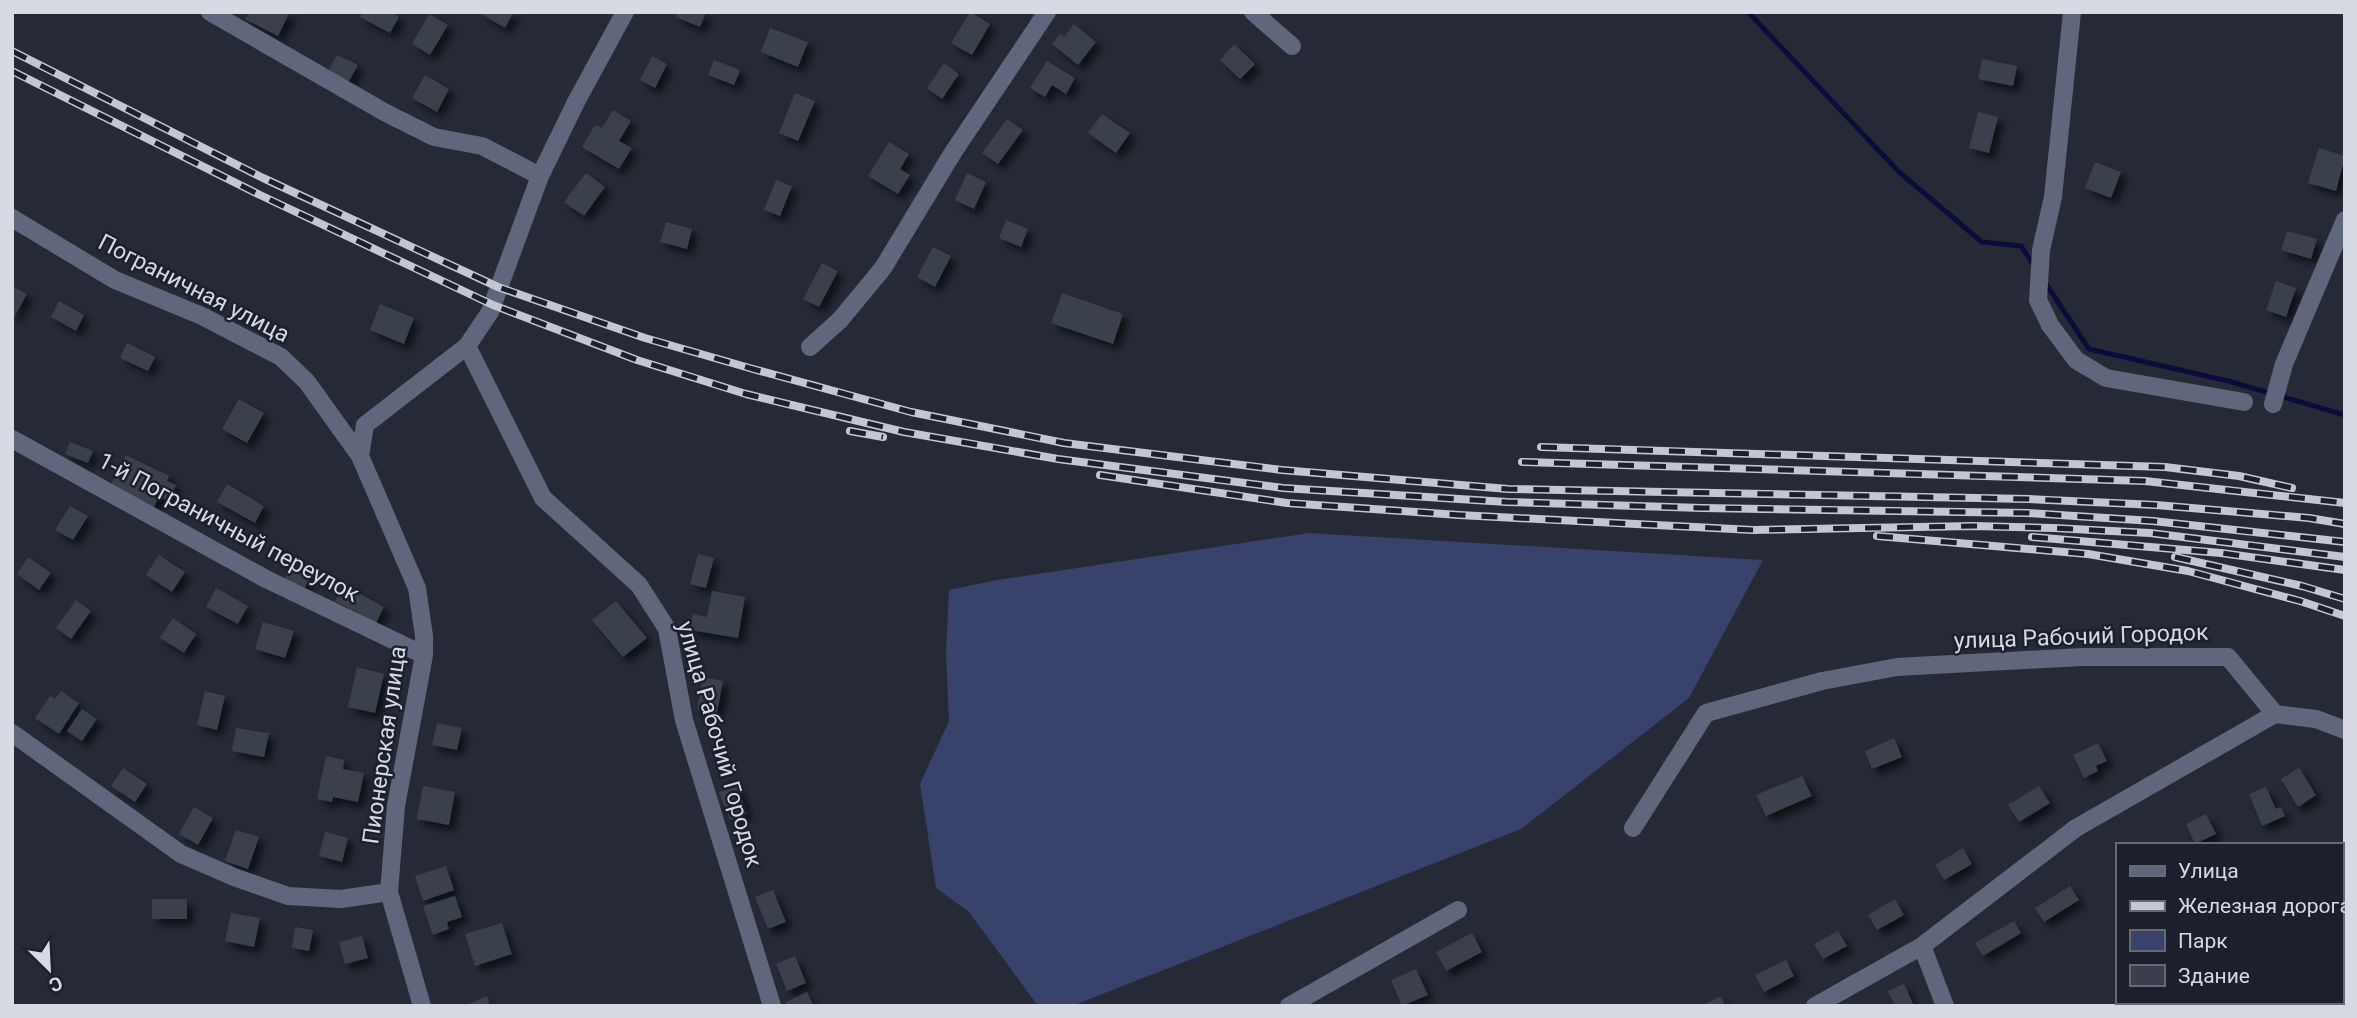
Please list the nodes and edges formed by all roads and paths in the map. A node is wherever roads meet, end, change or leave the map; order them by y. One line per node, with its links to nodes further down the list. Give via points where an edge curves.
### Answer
1 (210, 12): 7 (street, via 434,137 482,146)
2 (625, 12): 7 (street)
3 (1047, 12): 11 (street, via 883,268 840,320)
4 (1253, 12): 6 (street)
5 (2072, 12): 12 (street, via 2053,197 2040,250 2038,300 2076,360 2106,378)
6 (1292, 46)
7 (540, 176): 10 (street, via 493,304)
8 (12, 218): 15 (street, Пограничная улица, via 115,280 202,316 281,357 307,382)
9 (2345, 220): 13 (street, via 2284,364)
10 (467, 346): 15 (street, via 365,425); 25 (street, улица Рабочий Городок, via 542,498 639,585 667,629 684,720)
11 (810, 346)
12 (2244, 402)
13 (2273, 404)
14 (12, 439): 16 (street, 1-й Пограничный переулок, via 266,579)
15 (359, 456): 16 (street, Пионерская улица, via 417,588)
16 (424, 655): 21 (street, Пионерская улица, via 396,806)
17 (2275, 713): 18 (street, via 2316,719); 20 (street, улица Рабочий Городок, via 2228,657 2082,657 1897,667 1822,681 1706,713); 23 (street, via 2076,828)
18 (2345, 730)
19 (12, 733): 21 (street, via 181,854 234,877 288,896 341,900)
20 (1633, 828)
21 (389, 892): 24 (street, Пионерская улица)
22 (1458, 909): 26 (street)
23 (1922, 946): 27 (street); 28 (street)
24 (422, 1006)
25 (772, 1006)
26 (1289, 1006)
27 (1815, 1006)
28 (1945, 1006)

